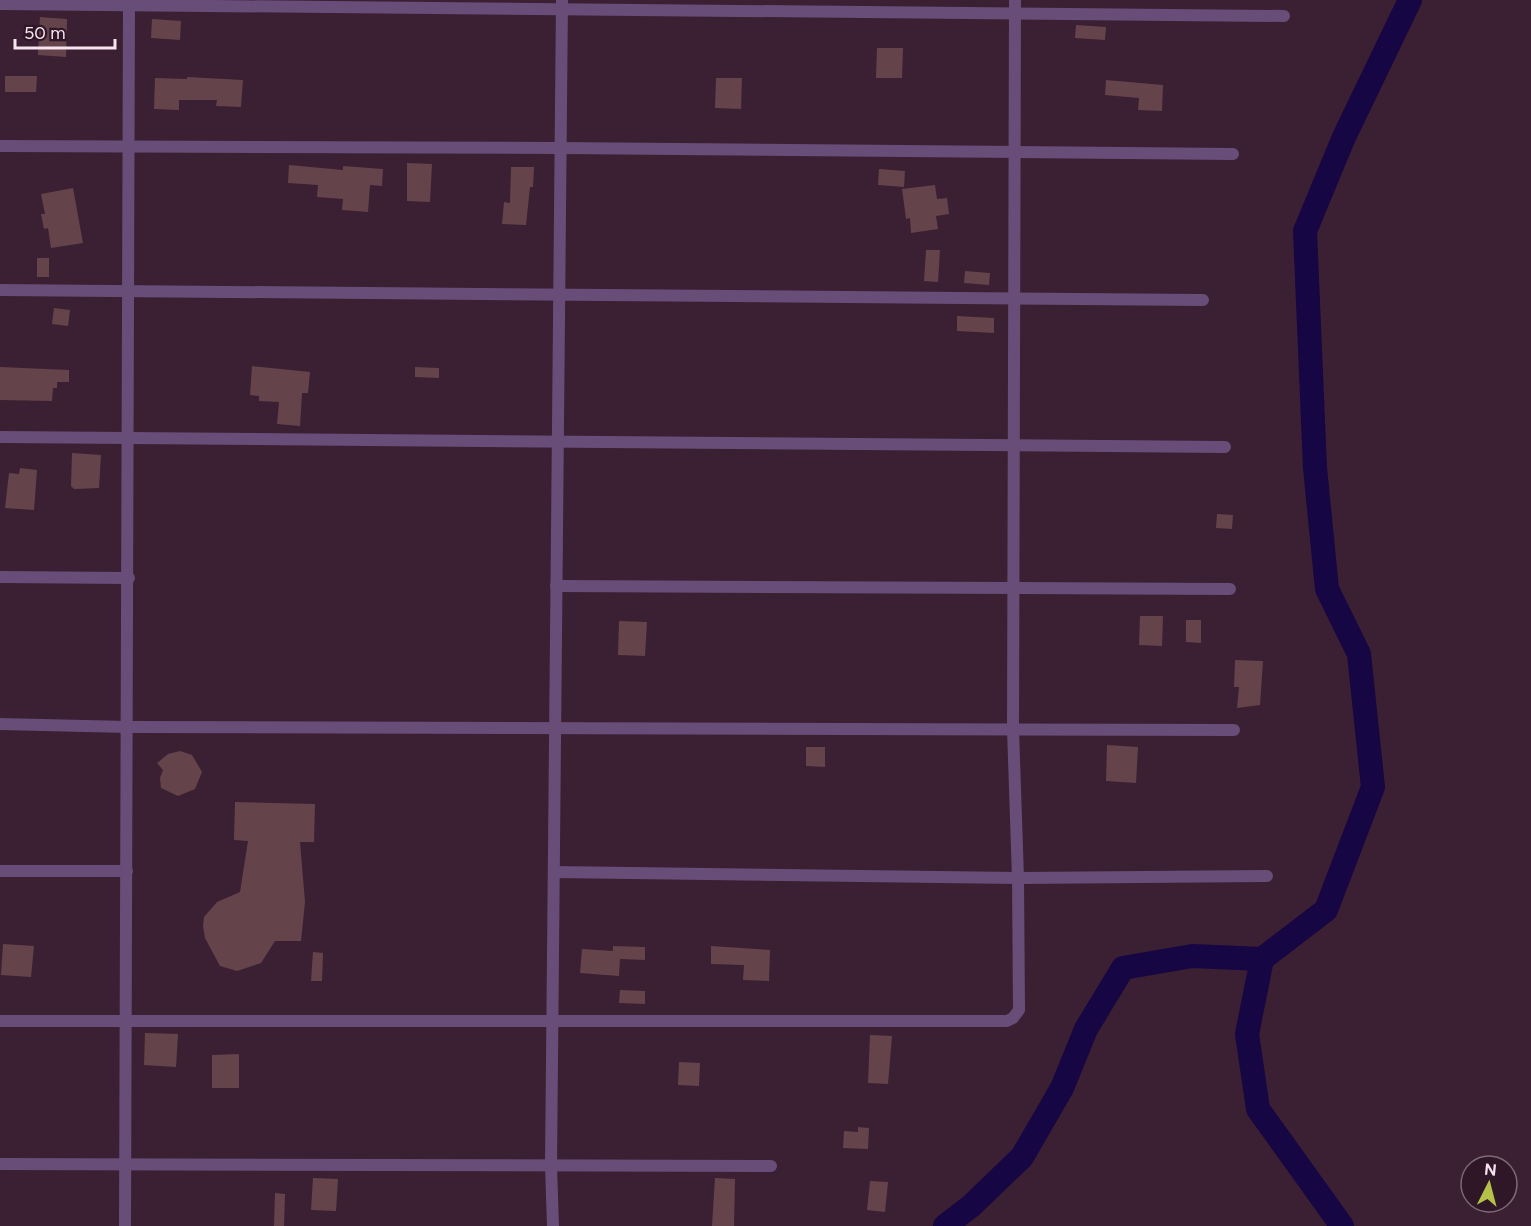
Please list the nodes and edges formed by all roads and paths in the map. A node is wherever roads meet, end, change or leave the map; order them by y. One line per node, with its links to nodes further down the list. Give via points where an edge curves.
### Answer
1 (1015, 0): 5 (street)
2 (129, 2): 3 (street); 4 (street); 8 (street)
3 (0, 4)
4 (562, 5): 5 (street); 9 (street)
5 (1015, 14): 6 (street); 10 (street)
6 (1284, 16)
7 (0, 146): 8 (street)
8 (129, 146): 9 (street); 12 (street)
9 (560, 148): 10 (street); 14 (street)
10 (1014, 152): 11 (street); 15 (street)
11 (1233, 154)
12 (129, 289): 13 (street); 14 (street); 18 (street)
13 (0, 290)
14 (559, 294): 15 (street); 19 (street)
15 (1014, 298): 16 (street); 20 (street)
16 (1203, 300)
17 (0, 437): 18 (street)
18 (129, 437): 19 (street); 23 (street)
19 (558, 441): 20 (street); 24 (street)
20 (1014, 445): 21 (street); 25 (street)
21 (1225, 447)
22 (0, 577): 23 (street)
23 (129, 578): 28 (street)
24 (556, 586): 25 (street); 29 (street)
25 (1013, 588): 26 (street); 30 (street)
26 (1230, 589)
27 (0, 724): 28 (street)
28 (128, 727): 29 (street); 33 (street)
29 (555, 728): 30 (street); 34 (street)
30 (1013, 729): 31 (street); 36 (street)
31 (1234, 730)
32 (0, 870): 33 (street)
33 (127, 871): 38 (street)
34 (554, 872): 36 (street); 39 (street)
35 (1267, 876): 36 (street)
36 (1018, 878): 39 (street, via 1019,1010 1006,1021)
37 (0, 1021): 38 (street)
38 (126, 1021): 39 (street); 41 (street)
39 (553, 1021): 42 (street)
40 (0, 1164): 41 (street)
41 (126, 1164): 42 (street); 44 (street)
42 (551, 1166): 43 (street); 45 (street)
43 (771, 1166)
44 (125, 1226)
45 (553, 1226)

